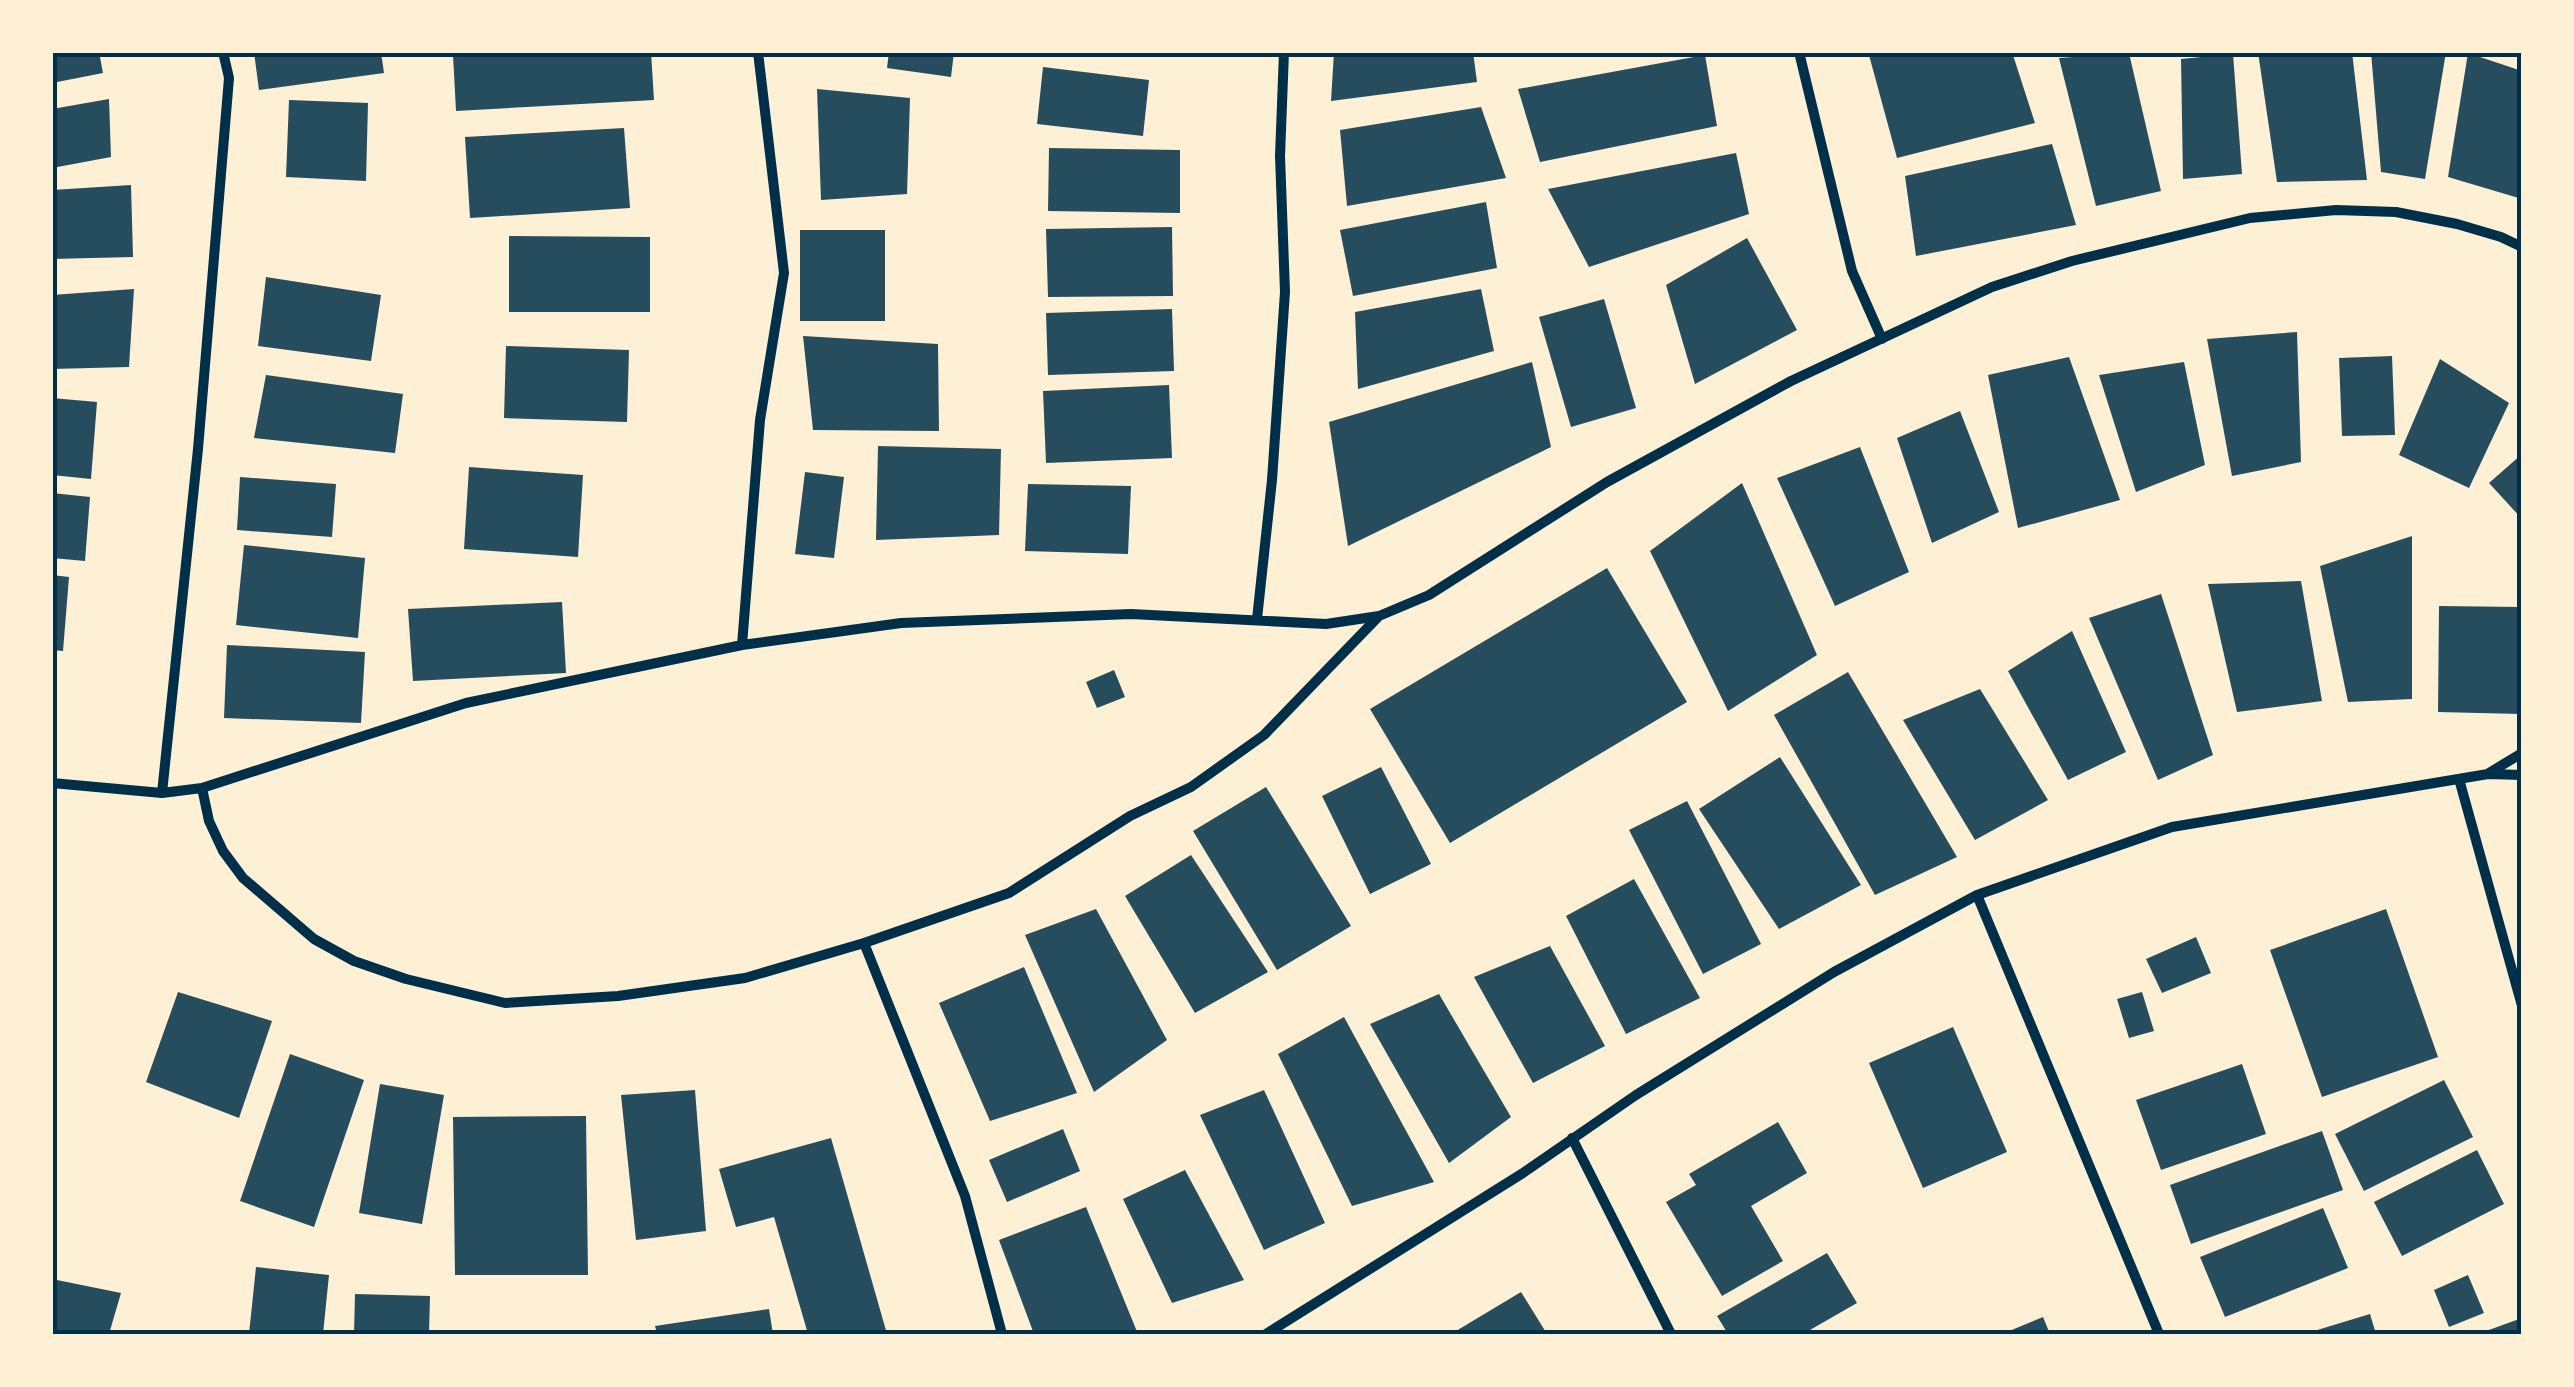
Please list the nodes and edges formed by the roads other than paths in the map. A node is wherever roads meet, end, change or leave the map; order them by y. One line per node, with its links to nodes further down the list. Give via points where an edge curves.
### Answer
1 (223, 52): 16 (street, via 229,78)
2 (758, 52): 9 (street, via 784,273 760,420)
3 (1284, 52): 8 (street, via 1285,292)
4 (1799, 52): 6 (street, via 1852,272)
5 (2522, 247): 6 (street, via 2396,212 2250,218 1992,287)
6 (1882, 338): 7 (street, via 1624,472 1429,595)
7 (1379, 616): 8 (street, via 1326,624); 18 (street, via 1264,735 1191,787 1130,816 1009,892)
8 (1257, 619): 9 (street, via 1132,614 901,622)
9 (742, 645): 15 (street, via 466,703)
10 (2522, 753): 11 (street)
11 (2488, 774): 12 (street); 13 (street)
12 (2522, 776)
13 (2459, 779): 17 (street, via 2172,827); 19 (street)
14 (52, 783): 16 (street)
15 (202, 788): 16 (street); 18 (street, via 209,820 243,878 314,939 406,979 506,1003 746,978)
16 (162, 792)
17 (1977, 894): 20 (street, via 1834,972); 24 (street)
18 (864, 943): 21 (street, via 964,1196)
19 (2522, 1006)
20 (1572, 1138): 22 (street); 23 (street)
21 (1002, 1334)
22 (1266, 1334)
23 (1671, 1334)
24 (2159, 1334)

